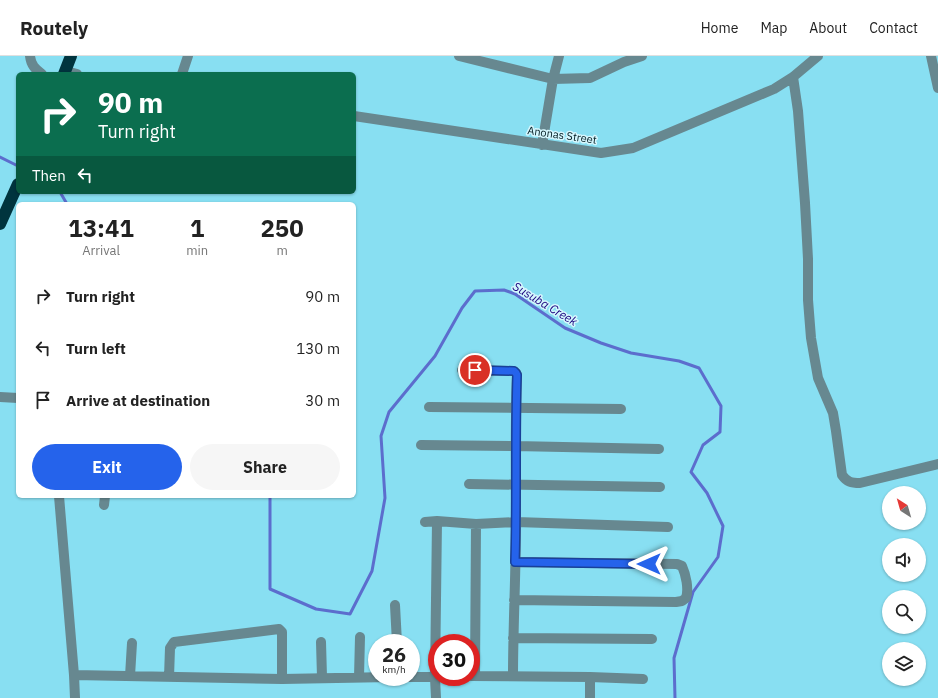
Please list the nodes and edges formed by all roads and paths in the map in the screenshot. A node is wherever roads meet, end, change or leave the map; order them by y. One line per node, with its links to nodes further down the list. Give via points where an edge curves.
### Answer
1 (30, 56): 9 (street, via 34,68)
2 (71, 56): 10 (highway)
3 (188, 56): 11 (street)
4 (459, 56): 13 (street)
5 (558, 56): 13 (street)
6 (642, 56): 13 (street, via 590,78)
7 (818, 56): 12 (street, Anonas Street)
8 (932, 56): 14 (street)
9 (39, 72)
10 (69, 72)
11 (183, 72)
12 (793, 77): 16 (street, Anonas Street, via 774,89 633,148 601,153); 28 (street, via 802,156 811,338 818,378 833,413 842,475 846,481 860,483)
13 (553, 79): 16 (street)
14 (938, 86)
15 (356, 116): 16 (street, Anonas Street)
16 (542, 145)
17 (16, 188): 18 (highway)
18 (0, 224)
19 (462, 370): 23 (street, via 514,371 517,375)
20 (0, 397): 21 (street)
21 (16, 398)
22 (429, 407): 23 (street)
23 (516, 407): 24 (street); 26 (street)
24 (621, 409)
25 (421, 445): 26 (street)
26 (515, 446): 27 (street); 30 (street)
27 (659, 449)
28 (938, 464)
29 (468, 484): 30 (street)
30 (516, 484): 31 (street); 35 (street)
31 (660, 487)
32 (59, 498): 49 (street)
33 (438, 521): 34 (street); 36 (street); 42 (street)
34 (426, 522)
35 (516, 522): 36 (street); 37 (street); 38 (street)
36 (476, 524): 43 (street)
37 (668, 527)
38 (515, 562): 39 (street); 39 (street, via 677,564 682,566 684,571 688,593 682,601 676,602)
39 (514, 600): 45 (street)
40 (395, 605): 41 (street)
41 (397, 634)
42 (436, 634)
43 (474, 634)
44 (360, 637): 56 (street)
45 (513, 638): 46 (street); 53 (street)
46 (652, 639)
47 (321, 642): 54 (street)
48 (132, 643): 50 (street)
49 (74, 675): 50 (street); 61 (street)
50 (130, 676): 51 (street)
51 (169, 676): 58 (street); 58 (street, via 170,648 174,642 279,629 282,632)
52 (480, 676): 53 (street)
53 (513, 676): 55 (street)
54 (322, 677): 56 (street); 58 (street)
55 (590, 677): 59 (street); 63 (street)
56 (359, 678): 57 (street)
57 (368, 678)
58 (282, 679)
59 (643, 679)
60 (435, 686): 62 (street)
61 (75, 698)
62 (436, 698)
63 (590, 698)

